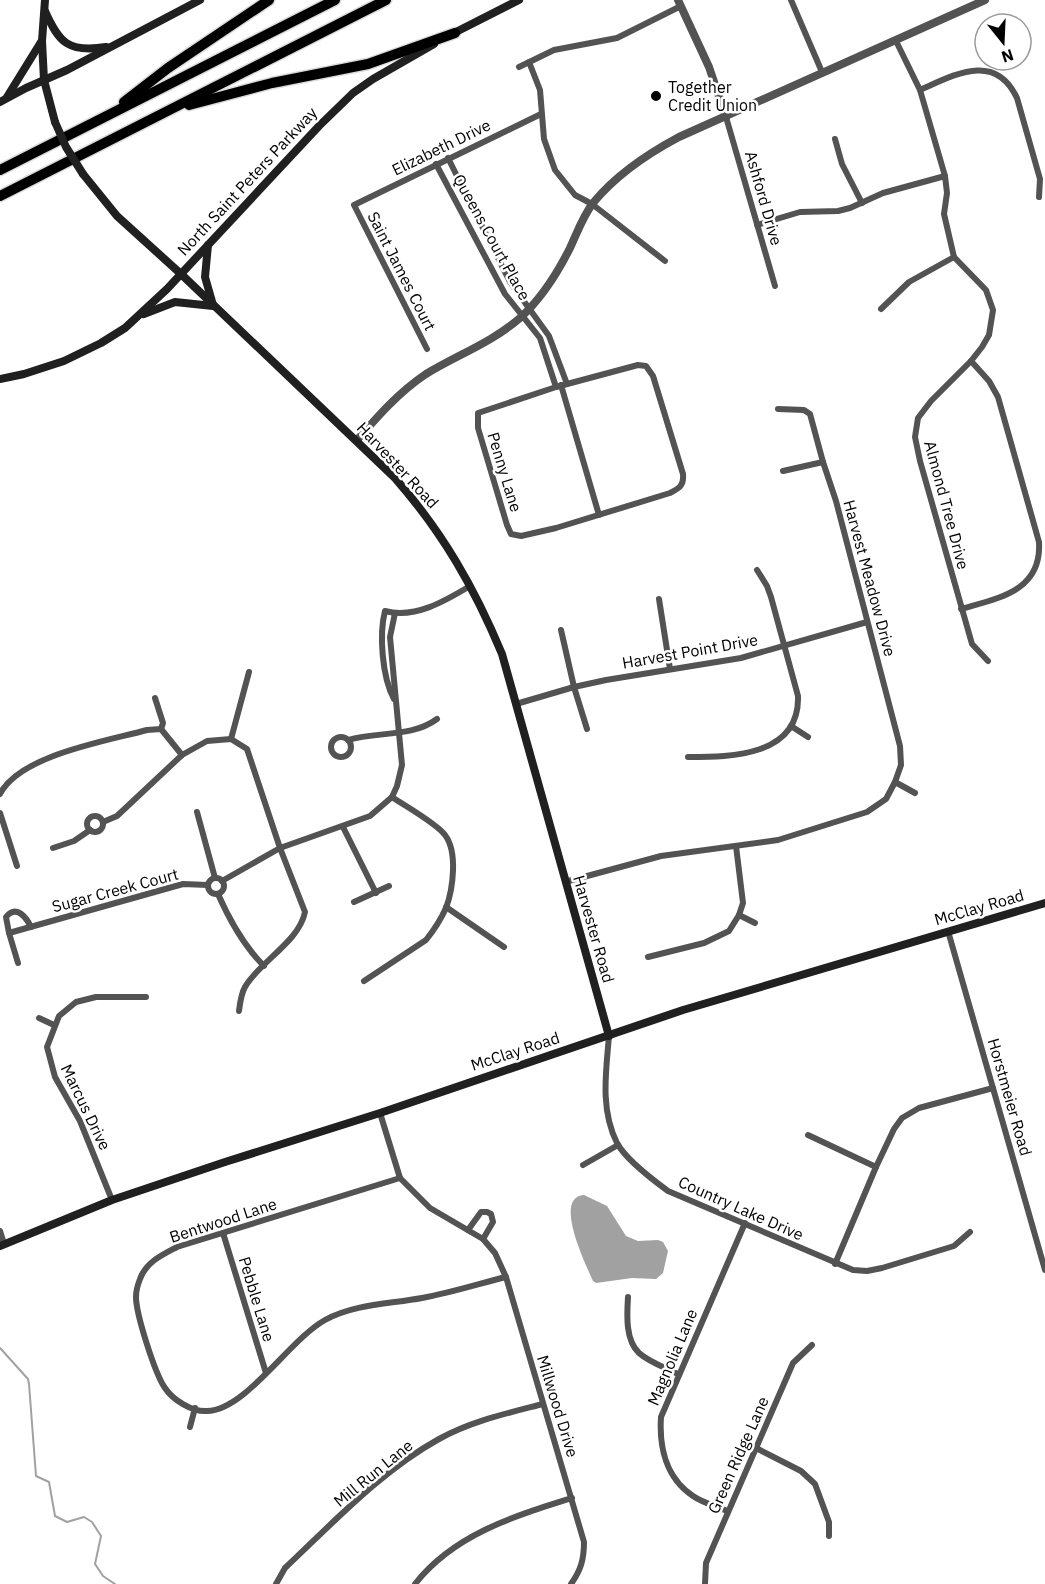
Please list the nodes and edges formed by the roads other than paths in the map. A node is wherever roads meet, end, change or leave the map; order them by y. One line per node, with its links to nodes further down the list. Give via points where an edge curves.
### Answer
1 (200, 0): 13 (main road)
2 (268, 0): 23 (highway)
3 (335, 0): 23 (highway)
4 (386, 0): 20 (highway)
5 (519, 0): 10 (main road, North Saint Peters Parkway)
6 (791, 0): 16 (street)
7 (985, 0): 12 (street)
8 (679, 3): 14 (street, via 617,38 554,50); 22 (street, via 710,67)
9 (44, 4): 11 (main road, Harvester Road); 13 (main road, via 52,27 71,45 87,50)
10 (455, 33): 20 (highway, via 368,64); 35 (main road, North Saint Peters Parkway, via 353,93)
11 (42, 41): 17 (main road, Harvester Road); 19 (main road)
12 (896, 41): 16 (street); 18 (street)
13 (114, 45): 17 (main road)
14 (529, 62): 15 (street); 21 (street, via 540,90)
15 (519, 67)
16 (822, 72): 22 (street)
17 (44, 80): 19 (main road); 38 (main road, Harvester Road, bridge, via 55,122 83,174 117,216)
18 (920, 90): 28 (street); 30 (street, via 965,71 991,72 1003,79 1017,98 1040,179)
19 (2, 101)
20 (166, 112): 29 (highway)
21 (541, 114): 25 (street, Elizabeth Drive); 32 (street, via 544,139 555,170 575,195)
22 (726, 117): 32 (street, via 649,153); 34 (street, Ashford Drive)
23 (103, 118): 27 (highway)
24 (835, 139): 31 (street)
25 (448, 158): 26 (street, Elizabeth Drive); 41 (street, Queens Court Place, via 510,282)
26 (436, 164): 33 (street, Elizabeth Drive); 44 (street, Queens Court Place, via 505,294)
27 (0, 170)
28 (945, 176): 31 (street); 36 (street, via 944,214)
29 (0, 196)
30 (1039, 197)
31 (861, 203): 34 (street, via 838,212 800,212)
32 (592, 204): 37 (street); 41 (street, via 559,269)
33 (354, 205): 45 (street, Saint James Court)
34 (757, 225): 39 (street, Ashford Drive)
35 (208, 245): 38 (main road, North Saint Peters Parkway); 40 (main road, via 206,277)
36 (954, 257): 42 (street, via 909,282); 46 (street, Almond Tree Drive, via 986,290 993,310 989,335)
37 (665, 261)
38 (181, 274): 40 (main road, Harvester Road); 43 (main road, North Saint Peters Parkway)
39 (775, 286)
40 (213, 306): 43 (main road, via 175,302); 50 (main road, Harvester Road)
41 (530, 308): 44 (street); 48 (street, Queens Court Place, via 552,342)
42 (881, 309)
43 (141, 315): 47 (main road, North Saint Peters Parkway, via 80,354)
44 (522, 316): 48 (street, Queens Court Place, via 540,338); 50 (street, via 484,344 444,363 402,392)
45 (427, 349)
46 (971, 361): 57 (street, Almond Tree Drive, via 918,418 915,437); 57 (street, via 998,397 1040,552 1028,580 1020,587)
47 (0, 379)
48 (562, 385): 53 (street); 53 (street, Penny Lane, via 646,366 653,376 683,474 684,481 676,490); 53 (street, Penny Lane, via 478,413 478,428 512,534 521,537)
49 (778, 409): 51 (street, Harvest Meadow Drive, via 804,410 810,414)
50 (357, 440): 55 (main road, Harvester Road, via 424,511)
51 (822, 462): 52 (street); 59 (street, Harvest Meadow Drive)
52 (783, 471)
53 (599, 515)
54 (757, 570): 61 (street, via 767,586)
55 (470, 586): 58 (street, via 423,609); 68 (main road, Harvester Road, via 502,654)
56 (659, 598): 63 (street)
57 (961, 609): 62 (street, Almond Tree Drive, via 972,644)
58 (395, 613): 67 (street, via 390,637); 67 (street, via 385,610 381,626 389,690)
59 (867, 622): 61 (street, Harvest Point Drive); 79 (street, Harvest Meadow Drive, via 900,746 901,765)
60 (561, 630): 65 (street)
61 (785, 645): 63 (street, Harvest Point Drive, via 741,658); 70 (street, via 798,696)
62 (988, 661)
63 (670, 669): 65 (street, Harvest Point Drive)
64 (249, 672): 75 (street)
65 (574, 687): 68 (street, Harvest Point Drive); 72 (street)
66 (155, 698): 71 (street, via 163,723)
67 (395, 701): 73 (street)
68 (516, 704): 94 (main road, Harvester Road)
69 (437, 719): 73 (street)
70 (791, 726): 74 (street); 78 (street, via 772,746)
71 (161, 729): 77 (street); 81 (street, via 50,757 6,783)
72 (587, 729)
73 (399, 733): 76 (street); 82 (street, via 401,774)
74 (808, 737)
75 (231, 739): 77 (street, via 207,741); 91 (street, via 247,749)
76 (348, 740)
77 (182, 755): 85 (street, via 117,816)
78 (688, 758)
79 (895, 782): 80 (street); 89 (street, Harvest Meadow Drive, via 886,799 867,812 778,840)
80 (915, 793)
81 (0, 794)
82 (392, 797): 86 (street, via 370,816); 101 (street, via 447,838 452,870)
83 (0, 813): 88 (street)
84 (197, 813): 93 (street)
85 (103, 822): 87 (street, via 99,831); 87 (street, via 92,817 87,823)
86 (343, 827): 91 (street); 97 (street)
87 (90, 830): 90 (street)
88 (4, 837): 92 (street)
89 (736, 846): 94 (street, Harvest Meadow Drive, via 661,856); 102 (street, via 743,895)
90 (53, 848)
91 (280, 848): 93 (street); 110 (street, via 305,912 304,920)
92 (16, 866)
93 (219, 880): 95 (street, via 210,880); 98 (street, via 224,887)
94 (565, 882): 116 (main road, Harvester Road)
95 (208, 885): 98 (street, via 210,892); 104 (street, Sugar Creek Court, via 183,884)
96 (388, 886): 97 (street)
97 (376, 892): 99 (street)
98 (218, 894): 110 (street)
99 (354, 902)
100 (1045, 903): 105 (main road, McClay Road)
101 (446, 907): 107 (street); 111 (street, via 419,946)
102 (739, 915): 103 (street); 108 (street, via 729,931 704,944)
103 (755, 923)
104 (31, 927): 106 (street, Sugar Creek Court); 106 (street, via 27,918 15,911 6,917)
105 (948, 931): 116 (main road, McClay Road); 117 (street, Horstmeier Road)
106 (9, 933): 109 (street)
107 (504, 947)
108 (648, 957)
109 (18, 963)
110 (264, 966): 113 (street, via 246,986)
111 (364, 981)
112 (146, 998): 115 (street, via 96,997 76,1002)
113 (239, 1011)
114 (39, 1018): 115 (street)
115 (54, 1025): 124 (street, Marcus Drive, via 47,1047 55,1077 80,1121)
116 (609, 1036): 118 (main road, McClay Road); 120 (street, Country Lake Drive, via 606,1111)
117 (993, 1088): 122 (street, via 912,1111 894,1130); 132 (street, Horstmeier Road)
118 (381, 1113): 123 (street, Millwood Drive); 124 (main road, McClay Road)
119 (808, 1135): 122 (street)
120 (618, 1144): 121 (street); 125 (street, Country Lake Drive, via 645,1174 668,1191)
121 (584, 1165)
122 (876, 1167): 133 (street)
123 (400, 1178): 126 (street, Millwood Drive, via 430,1208); 129 (street, Bentwood Lane)
124 (112, 1200): 131 (main road, McClay Road)
125 (745, 1223): 133 (street, Country Lake Drive); 139 (street, Magnolia Lane)
126 (468, 1230): 130 (street, Millwood Drive); 130 (street, via 481,1212 488,1212 493,1222)
127 (0, 1231): 131 (street)
128 (970, 1232): 133 (street, Country Lake Drive, via 954,1246 882,1268 853,1270)
129 (223, 1233): 138 (street, Pebble Lane); 141 (street, Bentwood Lane, via 177,1247 154,1259 140,1278 136,1297 165,1388 173,1398)
130 (483, 1239): 135 (street, Millwood Drive, via 495,1253)
131 (2, 1245)
132 (1042, 1249): 134 (street, Horstmeier Road)
133 (835, 1264)
134 (1045, 1270)
135 (506, 1277): 138 (street, via 423,1298 350,1310 325,1320); 140 (street, Millwood Drive)
136 (628, 1297): 139 (street, via 627,1318 633,1345 640,1354)
137 (812, 1346): 143 (street, Green Ridge Lane, via 793,1363)
138 (266, 1373): 141 (street, via 230,1404 205,1412)
139 (678, 1374): 145 (street, Magnolia Lane, via 661,1417 660,1440 667,1461 681,1487)
140 (543, 1404): 144 (street, Millwood Drive); 147 (street, Mill Run Lane, via 484,1420 441,1438 408,1458 285,1568)
141 (195, 1408): 142 (street)
142 (190, 1427)
143 (758, 1449): 145 (street, Green Ridge Lane); 146 (street, via 801,1471 815,1484 829,1522)
144 (572, 1498): 148 (street, via 488,1527 460,1544); 149 (street, Millwood Drive, via 584,1542 584,1560)
145 (727, 1511): 150 (street, Green Ridge Lane, via 706,1563)
146 (829, 1536)
147 (276, 1584)
148 (415, 1584)
149 (572, 1584)
150 (705, 1584)

